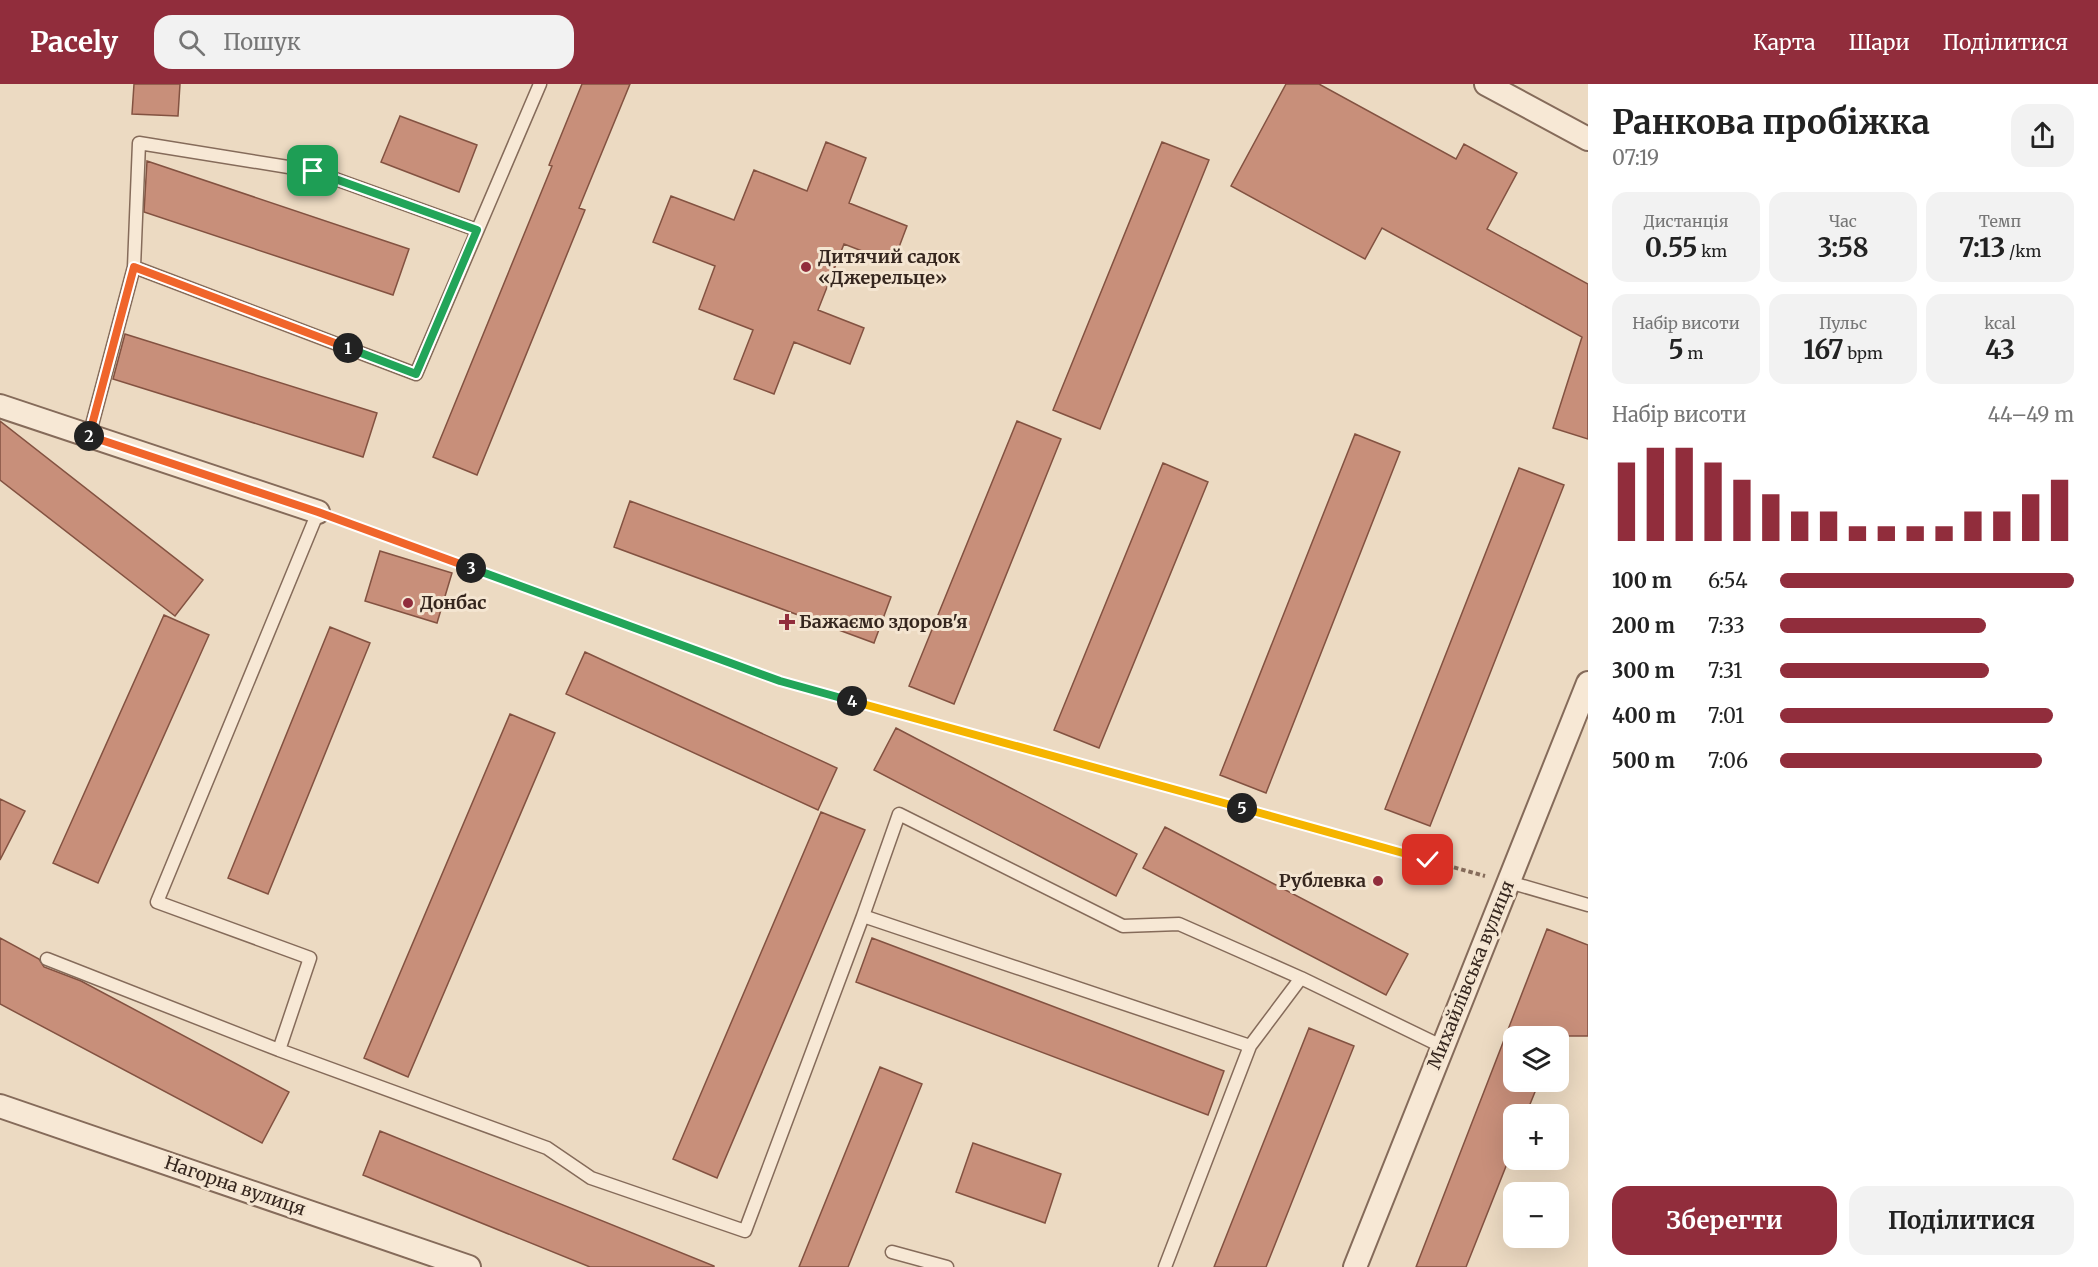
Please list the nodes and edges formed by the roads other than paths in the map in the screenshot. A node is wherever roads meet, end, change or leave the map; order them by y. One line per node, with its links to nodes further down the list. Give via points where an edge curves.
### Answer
1 (540, 84): 4 (lane)
2 (1486, 84): 3 (street)
3 (1588, 139)
4 (477, 230): 5 (lane, via 416,374); 5 (lane, via 313,171 139,143)
5 (134, 267): 7 (lane)
6 (0, 406): 7 (street)
7 (89, 436): 8 (street)
8 (318, 512): 17 (lane, via 157,902 310,958)
9 (1588, 683): 10 (street, Михайлівська вулиця)
10 (1509, 882): 11 (lane); 16 (street, Михайлівська вулиця)
11 (1588, 905)
12 (863, 916): 14 (lane, via 899,814 1123,926 1179,924); 15 (lane); 17 (lane, via 745,1231 591,1178 547,1148)
13 (48, 959): 17 (lane)
14 (1301, 978): 15 (lane); 16 (lane)
15 (1250, 1046): 22 (lane)
16 (1441, 1046): 23 (street, Михайлівська вулиця)
17 (279, 1050)
18 (0, 1106): 20 (street, Нагорна вулиця)
19 (892, 1252): 21 (lane)
20 (469, 1267)
21 (947, 1267)
22 (1165, 1267)
23 (1355, 1267)

